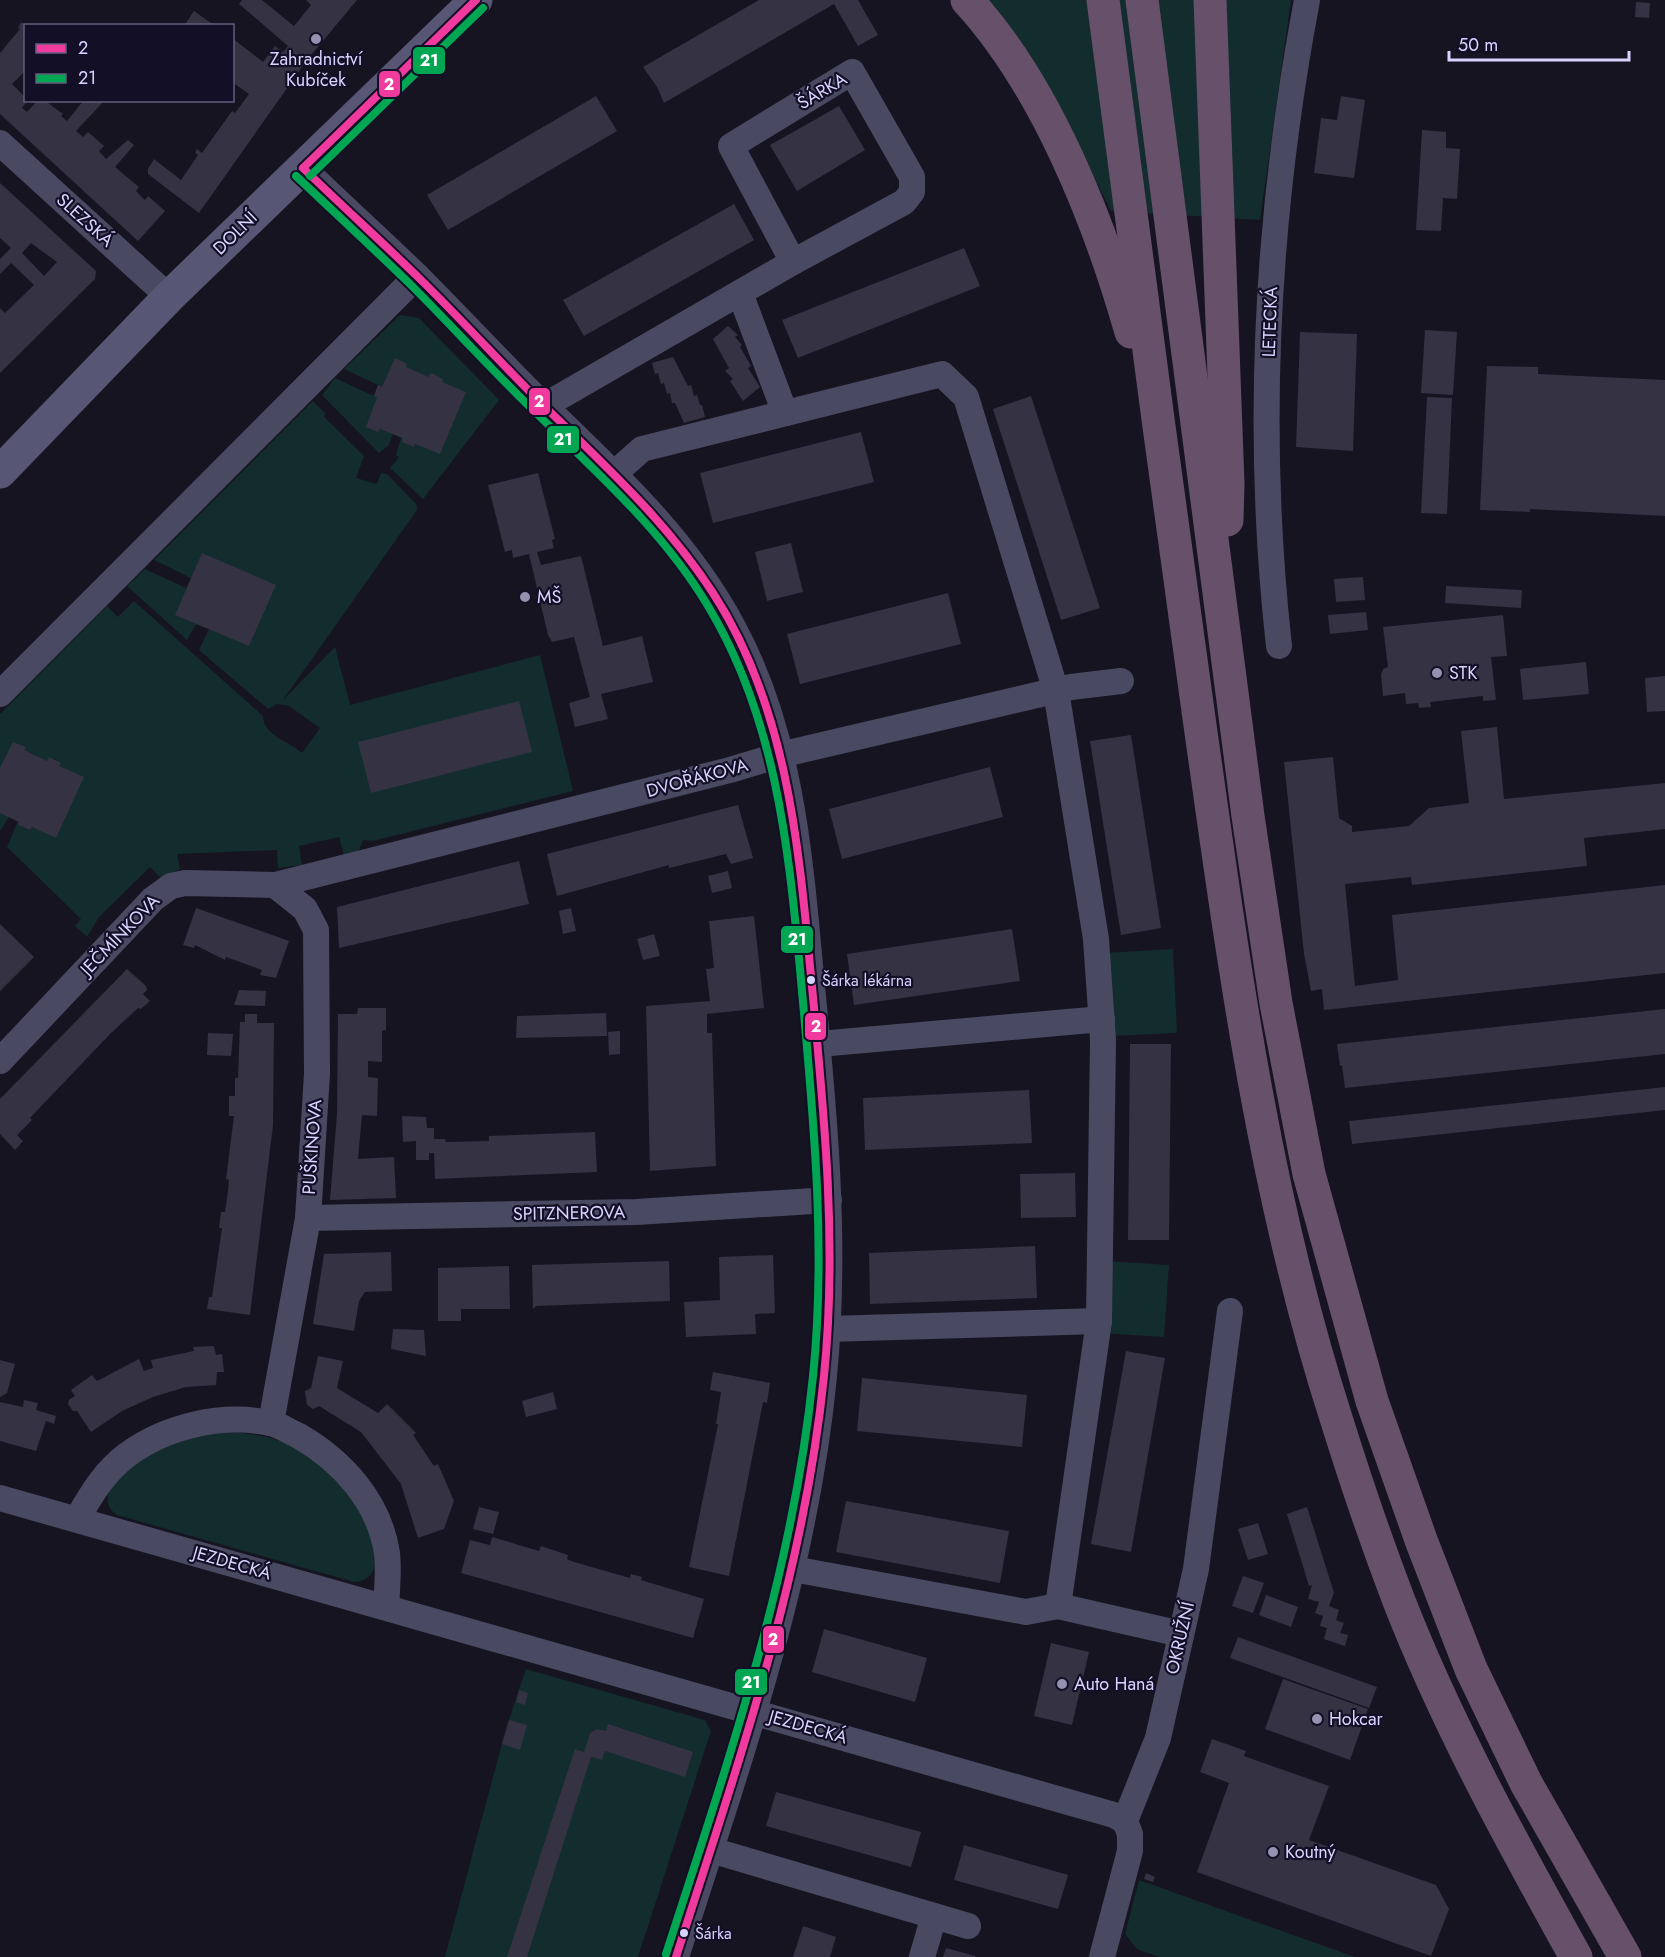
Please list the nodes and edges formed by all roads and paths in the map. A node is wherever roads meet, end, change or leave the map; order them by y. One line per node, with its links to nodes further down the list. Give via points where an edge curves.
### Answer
1 (476, 0): 8 (main road, DOLNÍ)
2 (968, 0): 15 (highway, via 1024,78 1076,177 1130,327)
3 (1103, 0): 15 (highway)
4 (1142, 0): 18 (highway)
5 (1210, 0): 18 (highway, via 1228,483)
6 (1307, 0): 19 (street, LETECKÁ, via 1292,80 1273,249 1267,394 1270,521)
7 (0, 143): 12 (street, SLEZSKÁ)
8 (303, 168): 10 (street); 12 (main road, DOLNÍ)
9 (793, 262): 9 (street, ŠÁRKA, via 904,202 912,192 912,177 852,72 731,146); 11 (street, ŠÁRKA)
10 (417, 276): 13 (street); 22 (street)
11 (740, 293): 13 (street, ŠÁRKA); 14 (street)
12 (169, 297): 16 (main road, DOLNÍ)
13 (544, 406): 17 (street)
14 (785, 413): 17 (street, via 642,450); 21 (street, via 942,374 966,397)
15 (1161, 443): 48 (highway, via 1239,994 1303,1300 1335,1416 1400,1604 1458,1733)
16 (0, 472)
17 (615, 473): 23 (street, via 686,554 733,627 754,672)
18 (1223, 621): 49 (highway, via 1280,1025 1309,1174 1372,1401 1471,1669 1526,1783)
19 (1279, 646)
20 (1121, 681): 21 (street, DVOŘÁKOVA)
21 (1056, 691): 23 (street, DVOŘÁKOVA); 25 (street, via 1096,939)
22 (0, 694)
23 (780, 755): 24 (street, DVOŘÁKOVA); 26 (street, via 798,843)
24 (274, 885): 27 (street, JEČMÍNKOVA, via 171,886 138,914); 29 (street, PUŠKINOVA, via 304,909 316,930 317,1074)
25 (1102, 1019): 26 (street); 31 (street)
26 (819, 1044): 28 (street)
27 (0, 1061)
28 (829, 1200): 29 (street, SPITZNEROVA, via 636,1212); 32 (street)
29 (308, 1218): 33 (street, PUŠKINOVA)
30 (1230, 1311): 39 (street, OKRUŽNÍ, via 1196,1569)
31 (1099, 1321): 32 (street); 37 (street)
32 (827, 1329): 36 (street, via 812,1470)
33 (271, 1423): 35 (street, via 193,1424 160,1436 125,1456 98,1483); 38 (street, via 329,1455 344,1468 372,1508 387,1552)
34 (0, 1497): 35 (street, JEZDECKÁ)
35 (77, 1519): 38 (street, JEZDECKÁ)
36 (793, 1569): 37 (street, via 1026,1612); 40 (street)
37 (1058, 1606): 39 (street)
38 (386, 1607): 40 (street, JEZDECKÁ)
39 (1181, 1634): 41 (street, OKRUŽNÍ, via 1158,1738)
40 (754, 1712): 41 (street, JEZDECKÁ); 42 (street)
41 (1125, 1821): 47 (street, via 1130,1851)
42 (711, 1851): 43 (street); 45 (street)
43 (934, 1916): 44 (street); 46 (street)
44 (968, 1926)
45 (676, 1957)
46 (922, 1957)
47 (1102, 1957)
48 (1576, 1957)
49 (1625, 1957)

